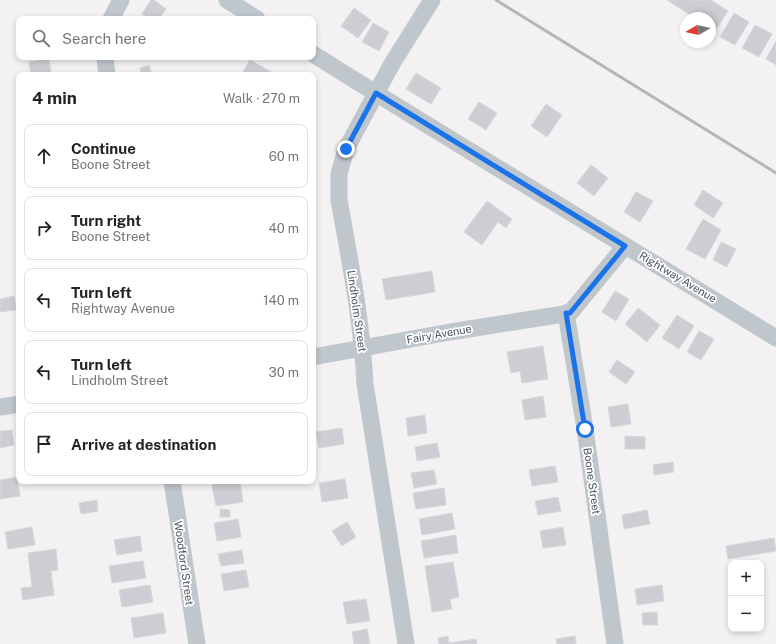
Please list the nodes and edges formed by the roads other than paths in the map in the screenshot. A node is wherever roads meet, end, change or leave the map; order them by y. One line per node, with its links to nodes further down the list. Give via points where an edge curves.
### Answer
1 (121, 0): 4 (street)
2 (227, 0): 5 (street)
3 (432, 0): 9 (street, Lindholm Street, via 392,62)
4 (113, 16)
5 (252, 16)
6 (316, 56): 9 (street, Rightway Avenue)
7 (104, 60): 8 (street)
8 (106, 72)
9 (376, 93): 10 (street, Rightway Avenue); 13 (street, Lindholm Street, via 346,149 338,187)
10 (625, 246): 11 (street, via 570,313); 12 (street, Rightway Avenue)
11 (566, 313): 13 (street, Fairy Avenue); 20 (street, Boone Street)
12 (776, 338)
13 (363, 348): 14 (street, Fairy Avenue); 19 (street, Lindholm Street, via 365,384)
14 (316, 356)
15 (16, 404): 16 (street)
16 (0, 407)
17 (172, 484): 18 (street, Woodford Street)
18 (197, 644)
19 (406, 644)
20 (615, 644)

